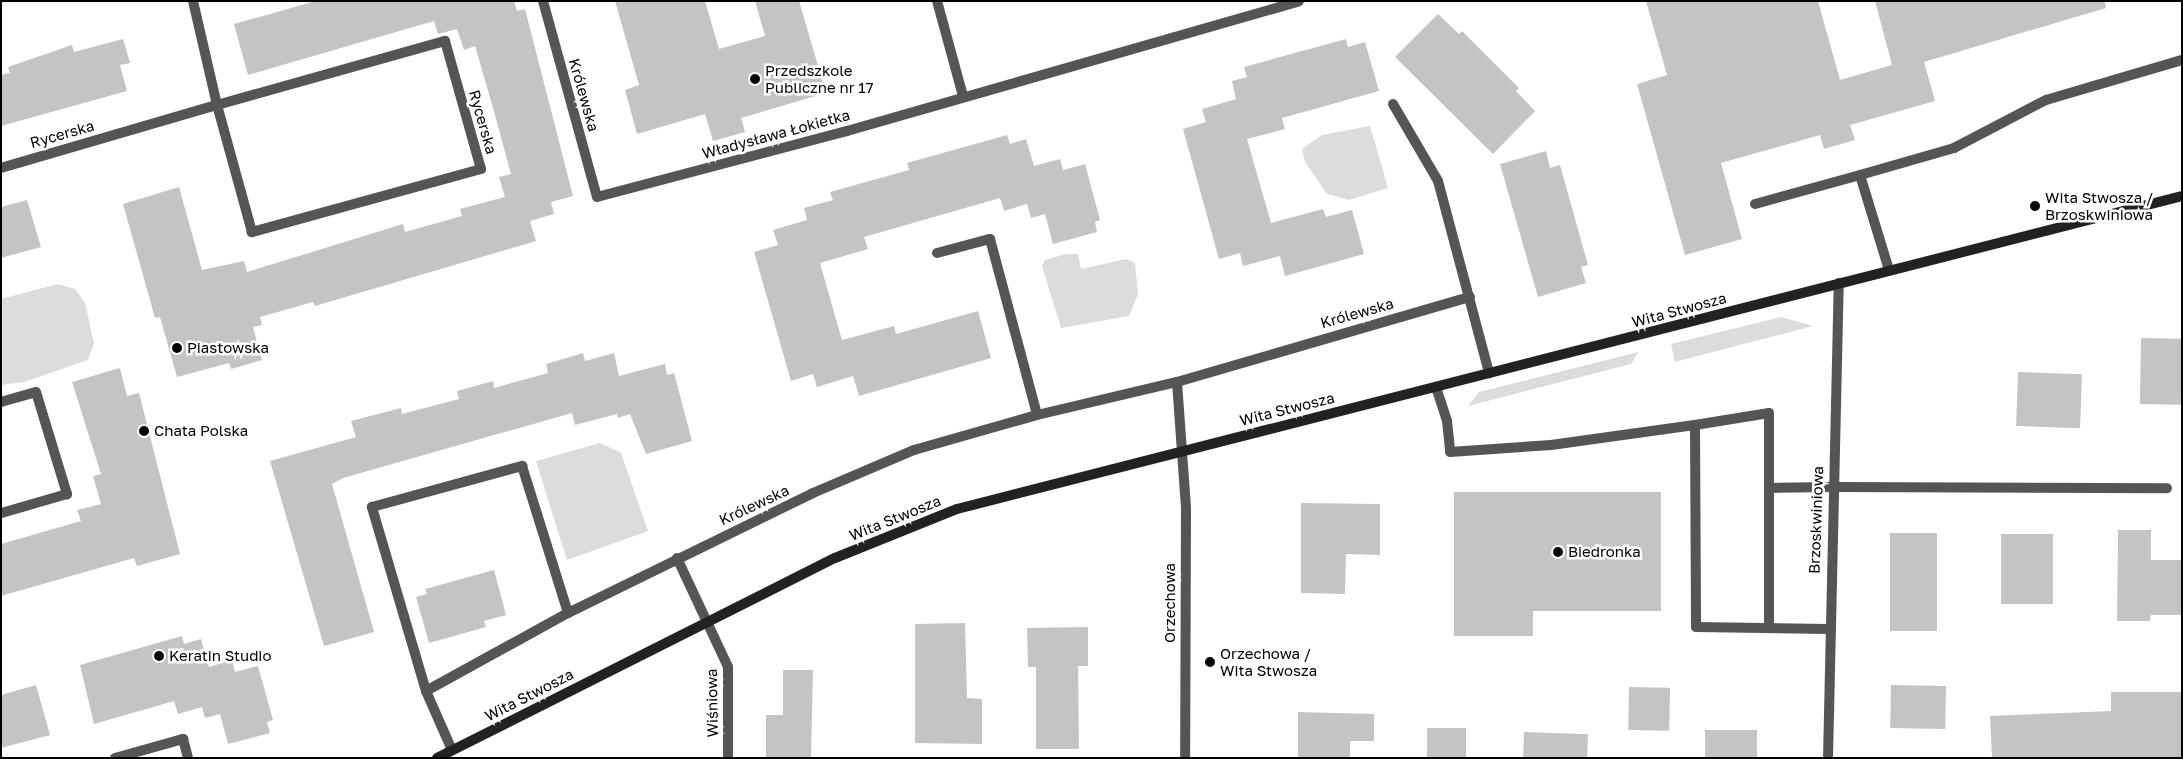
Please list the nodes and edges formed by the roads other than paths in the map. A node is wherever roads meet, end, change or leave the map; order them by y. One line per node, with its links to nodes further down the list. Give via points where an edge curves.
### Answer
1 (193, 1): 8 (street, Rycerska)
2 (543, 1): 12 (street, Królewska)
3 (937, 1): 6 (street)
4 (1299, 1): 6 (street, Władysława Łokietka)
5 (2182, 60): 10 (street, via 2046,100 1954,148)
6 (962, 96): 12 (street, Władysława Łokietka)
7 (1393, 104): 17 (street, via 1434,169)
8 (217, 105): 8 (street, Rycerska, via 252,232 481,169 445,42); 9 (street, Rycerska)
9 (1, 168)
10 (1860, 175): 13 (street); 15 (street)
11 (2182, 196): 15 (street, Wita Stwosza)
12 (597, 197)
13 (1756, 204)
14 (937, 253): 22 (street, via 990,239)
15 (1889, 270): 16 (street, Wita Stwosza)
16 (1839, 284): 18 (street, Wita Stwosza); 25 (street, Brzoskwiniowa)
17 (1470, 297): 18 (street); 19 (street, Królewska)
18 (1488, 373): 20 (street, Wita Stwosza)
19 (1177, 382): 22 (street, Królewska); 24 (street)
20 (1436, 387): 23 (street, via 1447,421 1450,452 1551,445); 24 (street, Wita Stwosza)
21 (1, 402): 28 (street, via 36,392 67,494)
22 (1037, 415): 29 (street, Królewska, via 914,450)
23 (1695, 425): 26 (street, via 1769,414); 32 (street, via 1696,627)
24 (1184, 448): 31 (street, Wita Stwosza, via 919,522 835,558); 40 (street, Orzechowa)
25 (1832, 487): 26 (street); 27 (street); 33 (street, Brzoskwiniowa)
26 (1769, 488): 32 (street)
27 (2167, 488)
28 (1, 513)
29 (677, 558): 30 (street, Królewska); 31 (street, Wiśniowa)
30 (568, 613): 34 (street, Królewska); 34 (street, via 522,466 372,507)
31 (709, 621): 35 (street, Wita Stwosza); 39 (street, Wiśniowa, via 728,667)
32 (1769, 628): 33 (street)
33 (1828, 629): 41 (street, Brzoskwiniowa)
34 (426, 691): 35 (street)
35 (452, 750): 38 (street, Wita Stwosza)
36 (115, 758): 37 (street, via 184,739)
37 (188, 758)
38 (438, 758)
39 (728, 758)
40 (1185, 758)
41 (1828, 758)

